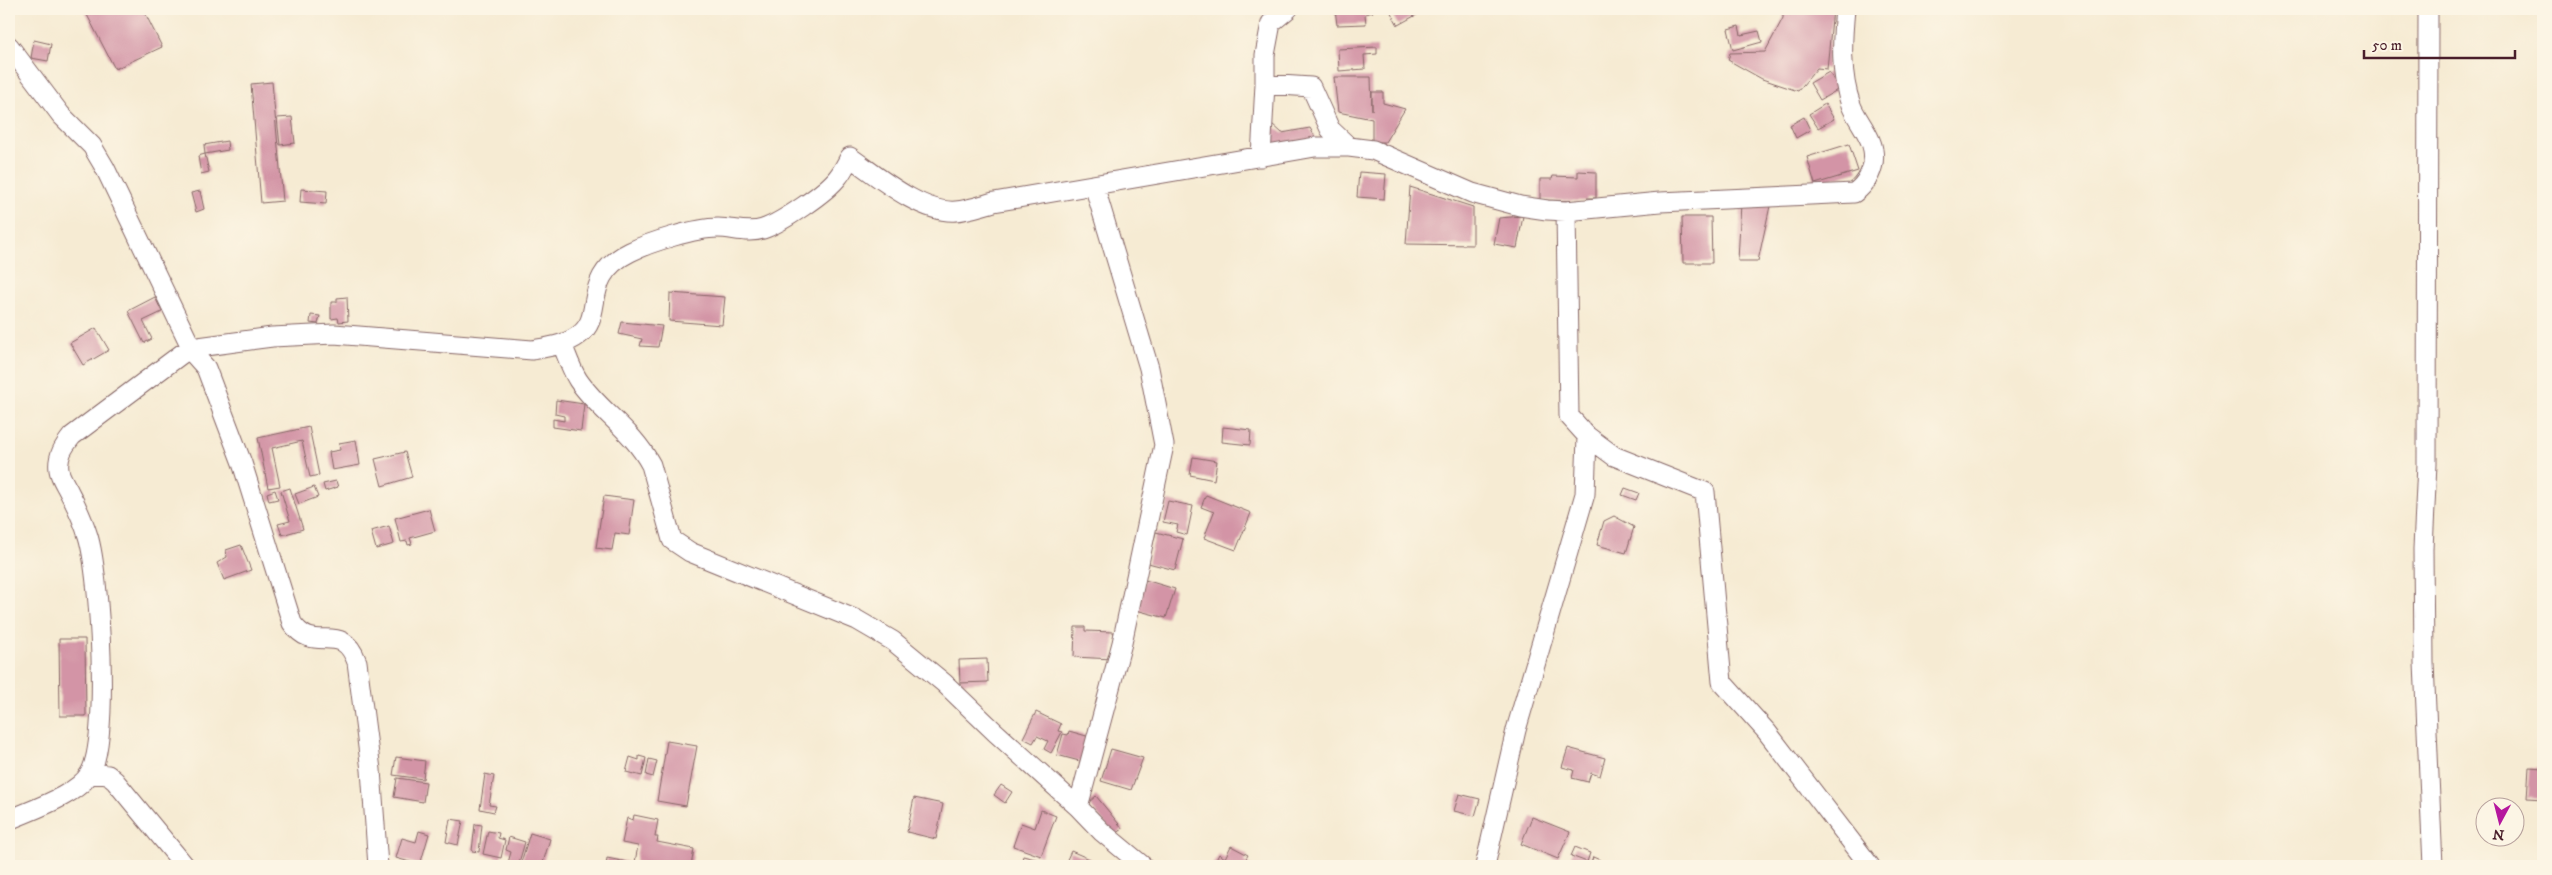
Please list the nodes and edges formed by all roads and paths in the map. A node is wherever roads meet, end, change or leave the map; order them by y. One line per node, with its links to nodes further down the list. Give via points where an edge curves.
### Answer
1 (1288, 9): 5 (street, via 1271,23 1265,55)
2 (1845, 9): 9 (street, via 1842,48 1851,104 1873,150 1865,185 1854,194 1660,202)
3 (2428, 9): 21 (street, via 2427,464 2423,549 2424,662)
4 (9, 46): 11 (street, via 61,115 92,146)
5 (1265, 84): 6 (street, via 1311,88 1330,129); 7 (street)
6 (1349, 147): 7 (street, via 1315,148); 9 (street, via 1373,150 1472,193 1520,206)
7 (1261, 157): 8 (street)
8 (1094, 185): 10 (street, via 945,211 912,198 850,157 837,179 811,201 763,229 741,232 720,228 697,230 630,251 607,267 597,285 591,317 580,334); 14 (street, via 1149,368 1164,445 1122,643)
9 (1566, 211): 12 (street, via 1569,416)
10 (562, 344): 11 (street, via 532,350 334,334 272,337); 14 (street, via 577,379 636,441 646,456 672,540 690,552 857,620 893,641 928,669)
11 (190, 349): 13 (street, via 72,436 60,454 59,471 88,536 95,569 101,692 98,741); 17 (street, via 206,368 242,463 292,623 307,637 342,641 349,644 354,653 371,770)
12 (1587, 436): 19 (street, via 1585,494 1516,730); 20 (street, via 1614,456 1705,492 1722,682 1767,732)
13 (90, 774): 15 (street, via 73,790); 16 (street, via 108,775 115,781)
14 (1078, 807): 18 (street)
15 (9, 820)
16 (185, 866)
17 (378, 866)
18 (1142, 866)
19 (1484, 866)
20 (1870, 866)
21 (2433, 866)

